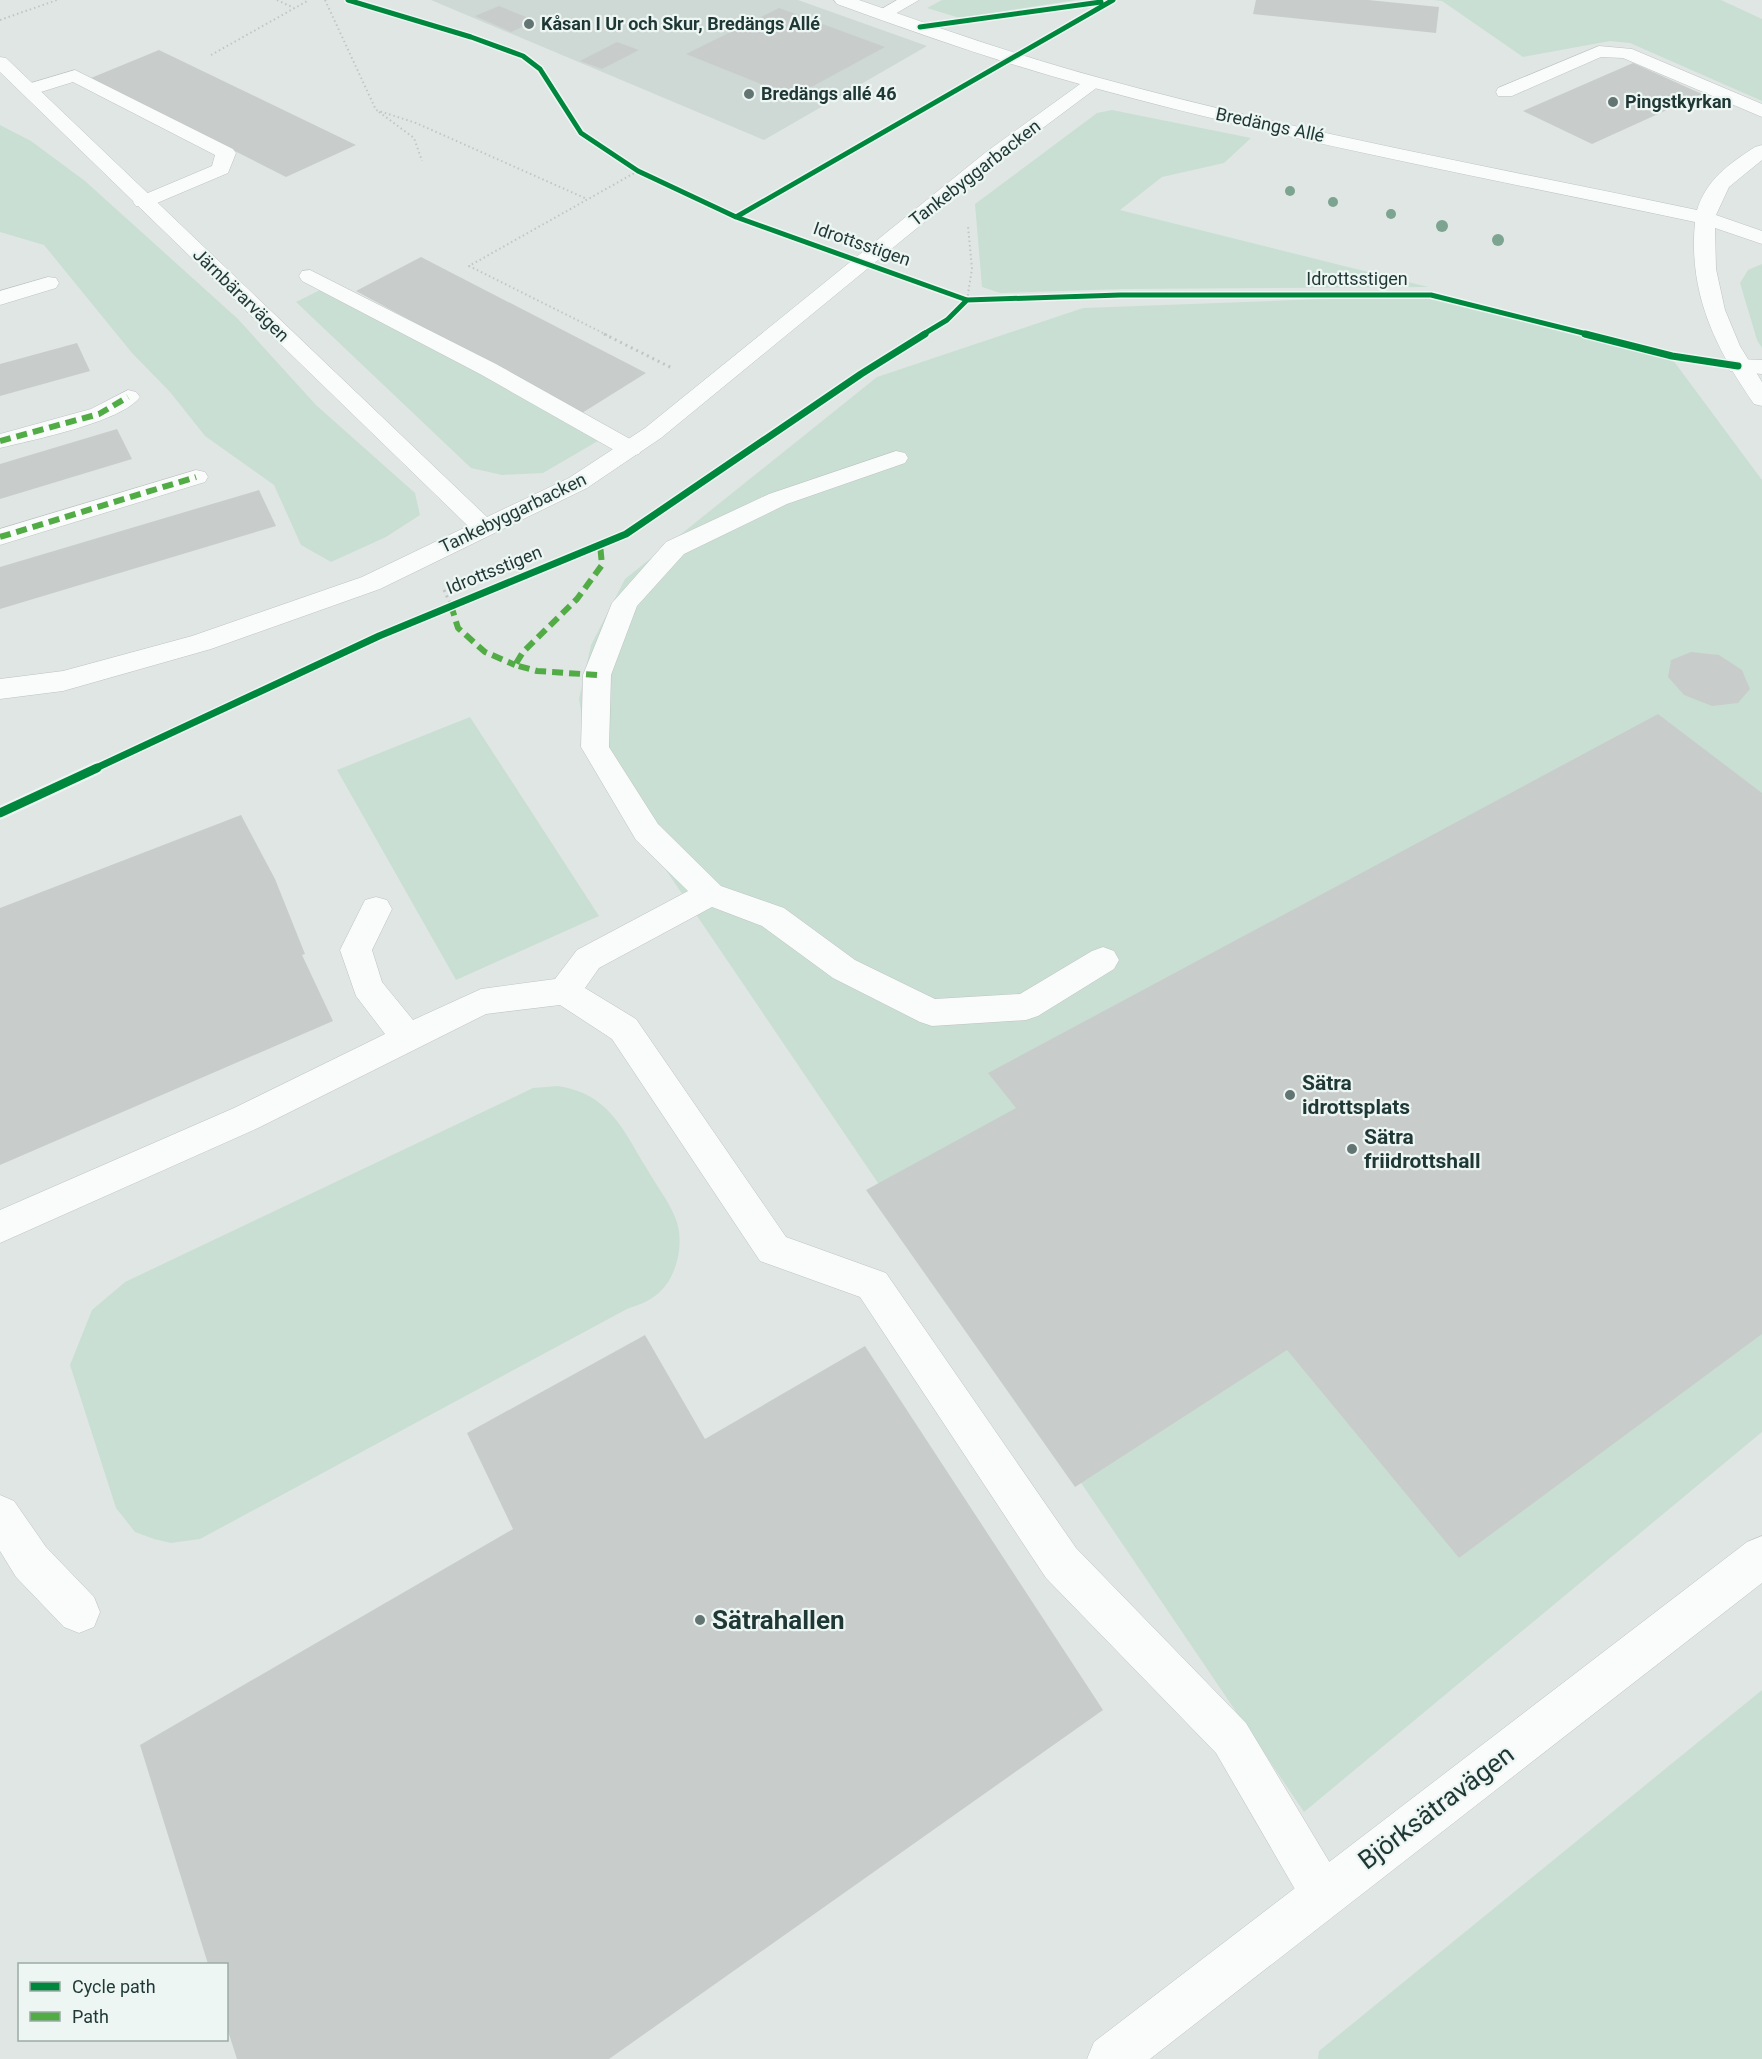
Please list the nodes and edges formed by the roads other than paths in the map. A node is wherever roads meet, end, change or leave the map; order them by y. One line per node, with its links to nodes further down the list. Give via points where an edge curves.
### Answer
1 (843, 0): 3 (street, Bredängs Allé)
2 (910, 0): 3 (street)
3 (882, 14): 5 (street, Bredängs Allé)
4 (0, 62): 6 (street, Järnbärarvägen)
5 (1094, 83): 11 (street, Bredängs Allé, via 1258,123); 22 (street, Tankebyggarbacken, via 950,190)
6 (28, 90): 10 (street, Järnbärarvägen); 10 (street, via 75,76 226,153 221,169)
7 (1505, 92): 8 (street, via 1599,51 1626,53)
8 (1762, 111)
9 (1762, 151): 11 (street, via 1727,176 1712,198)
10 (143, 202): 25 (street, Järnbärarvägen)
11 (1705, 218): 12 (street, Bredängs Allé); 13 (street, Bredängs Allé); 17 (street, via 1705,282 1714,316)
12 (1762, 221)
13 (1762, 238)
14 (310, 276): 22 (street)
15 (48, 283): 16 (street)
16 (0, 298)
17 (1738, 366): 18 (street); 20 (street)
18 (1762, 367)
19 (128, 397): 21 (street, via 99,414)
20 (1762, 399)
21 (0, 441)
22 (630, 449): 25 (street, Tankebyggarbacken, via 578,483)
23 (896, 458): 28 (street, via 778,499 675,548 625,603 597,675 595,747 646,832)
24 (196, 477): 26 (street)
25 (483, 526): 27 (street, Tankebyggarbacken, via 371,583 201,643 63,681)
26 (0, 537)
27 (0, 689)
28 (710, 894): 30 (street, via 773,917 844,969 932,1013 1026,1007); 31 (street, via 588,959)
29 (376, 909): 32 (street, via 356,950 367,987)
30 (1103, 960)
31 (565, 991): 32 (street, via 481,1002); 37 (street, via 624,1029 773,1249 873,1285 1061,1563 1231,1738)
32 (406, 1037): 33 (street, via 246,1118)
33 (0, 1227)
34 (0, 1515): 36 (street, via 31,1562)
35 (1762, 1557): 37 (street, Björksätravägen)
36 (79, 1612)
37 (1323, 1894): 38 (street, Björksätravägen)
38 (1133, 2052)

